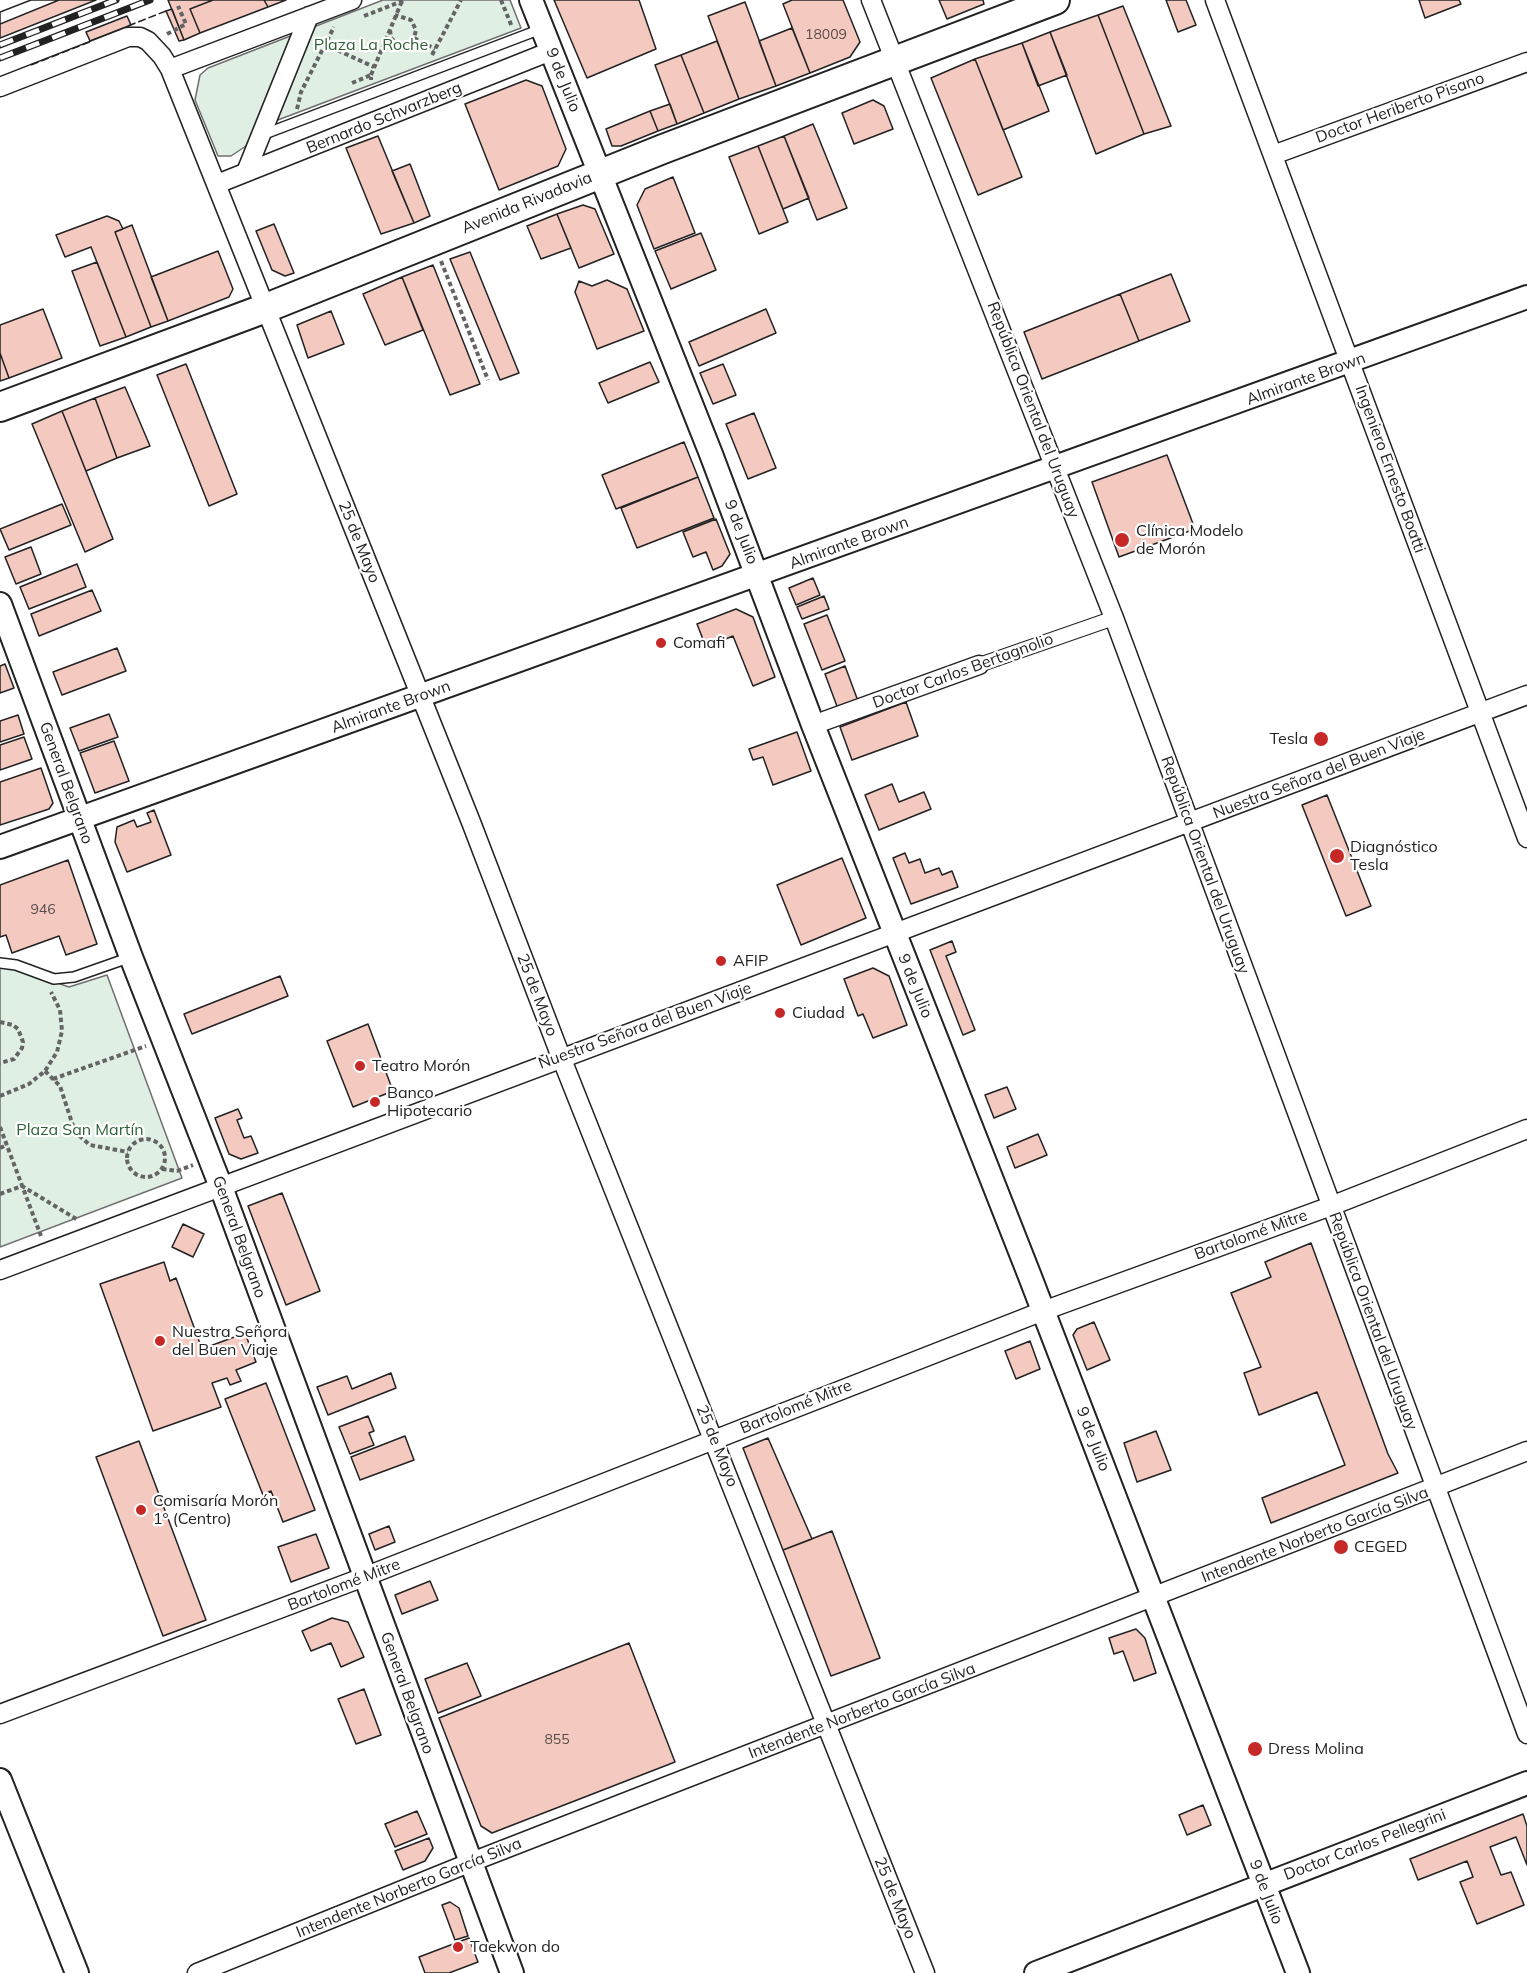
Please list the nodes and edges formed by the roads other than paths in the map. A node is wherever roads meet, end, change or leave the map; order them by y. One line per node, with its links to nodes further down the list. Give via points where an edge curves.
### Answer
1 (352, 0): 6 (street)
2 (531, 0): 7 (street, 9 de Julio)
3 (871, 0): 9 (street, República Oriental del Uruguay)
4 (1055, 0): 9 (main road, Avenida Rivadavia)
5 (1215, 0): 14 (street, Ingeniero Ernesto Boatti)
6 (309, 16): 11 (street); 13 (street)
7 (542, 29): 8 (street, 9 de Julio); 13 (lane)
8 (551, 51): 15 (street, Bernardo Schvarzberg); 16 (street, 9 de Julio)
9 (896, 61): 16 (main road, Avenida Rivadavia); 22 (street, República Oriental del Uruguay)
10 (1527, 62): 14 (street, Doctor Heriberto Pisano)
11 (170, 69): 12 (street, 25 de Mayo, via 153,46 140,37 128,37); 17 (street, 25 de Mayo)
12 (0, 87)
13 (260, 136): 15 (street)
14 (1273, 155): 20 (street, Ingeniero Ernesto Boatti)
15 (246, 172): 17 (street, Bernardo Schvarzberg)
16 (601, 173): 19 (main road, Avenida Rivadavia); 23 (street, 9 de Julio)
17 (217, 184): 19 (street, 25 de Mayo)
18 (1527, 297): 20 (street, Almirante Brown)
19 (266, 308): 21 (main road, Avenida Rivadavia); 28 (street, 25 de Mayo)
20 (1351, 363): 22 (street, Almirante Brown); 29 (street, Ingeniero Ernesto Boatti)
21 (0, 407)
22 (1056, 467): 23 (street, Almirante Brown); 25 (street, República Oriental del Uruguay)
23 (758, 576): 28 (street, Almirante Brown); 30 (street, 9 de Julio)
24 (0, 604): 31 (street, General Belgrano)
25 (1114, 618): 26 (street, Doctor Carlos Bertagnolio); 32 (street, República Oriental del Uruguay)
26 (979, 665): 30 (street, Doctor Carlos Bertagnolio)
27 (1527, 695): 29 (street, Nuestra Señora del Buen Viaje)
28 (421, 697): 31 (street, Almirante Brown); 38 (street, 25 de Mayo)
29 (1480, 713): 32 (street, Nuestra Señora del Buen Viaje); 33 (street, Ingeniero Ernesto Boatti)
30 (813, 725): 35 (street, 9 de Julio)
31 (80, 820): 34 (street, Almirante Brown); 36 (street, General Belgrano)
32 (1189, 823): 35 (street, Nuestra Señora del Buen Viaje); 41 (street, República Oriental del Uruguay)
33 (1527, 838)
34 (0, 847)
35 (894, 934): 38 (street, Nuestra Señora del Buen Viaje); 43 (street, 9 de Julio)
36 (131, 957): 37 (lane, via 74,977 54,979); 40 (street, General Belgrano)
37 (0, 963)
38 (561, 1058): 40 (street, Nuestra Señora del Buen Viaje); 44 (street, 25 de Mayo)
39 (1527, 1129): 41 (street, Bartolomé Mitre)
40 (221, 1187): 42 (street, Nuestra Señora del Buen Viaje); 47 (street, General Belgrano)
41 (1331, 1206): 43 (street, Bartolomé Mitre); 46 (street, República Oriental del Uruguay)
42 (0, 1270)
43 (1043, 1311): 44 (street, Bartolomé Mitre); 48 (street, 9 de Julio)
44 (715, 1439): 47 (street, Bartolomé Mitre); 50 (street, 25 de Mayo)
45 (1527, 1451): 46 (street, Intendente Norberto García Silva)
46 (1435, 1488): 48 (street, Intendente Norberto García Silva); 51 (street, República Oriental del Uruguay)
47 (364, 1577): 49 (street, Bartolomé Mitre); 54 (street, General Belgrano)
48 (1154, 1598): 50 (street, Intendente Norberto García Silva); 55 (street, 9 de Julio)
49 (0, 1714)
50 (827, 1725): 54 (street, Intendente Norberto García Silva); 59 (street, 25 de Mayo)
51 (1527, 1734)
52 (0, 1780): 56 (street)
53 (1527, 1783): 55 (street, Doctor Carlos Pellegrini)
54 (469, 1863): 57 (street, Intendente Norberto García Silva); 58 (street, General Belgrano)
55 (1263, 1884): 60 (street, Doctor Carlos Pellegrini); 61 (street, 9 de Julio)
56 (77, 1973)
57 (198, 1973)
58 (512, 1973)
59 (925, 1973)
60 (1036, 1973)
61 (1298, 1973)

